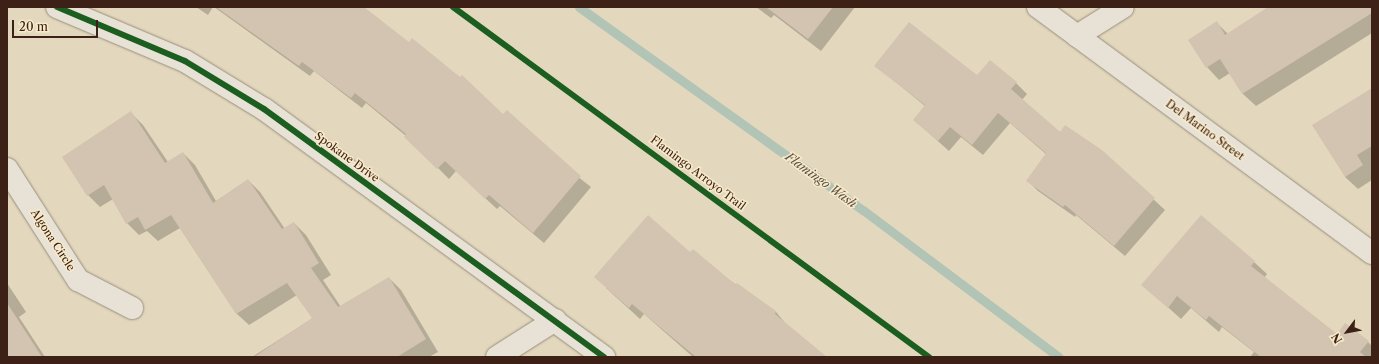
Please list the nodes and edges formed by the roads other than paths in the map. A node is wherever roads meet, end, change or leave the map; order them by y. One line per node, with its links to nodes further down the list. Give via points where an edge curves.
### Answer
1 (57, 7): 8 (street, Spokane Drive, via 185,61 264,109)
2 (1038, 7): 4 (street, Del Marino Street)
3 (1123, 7): 4 (street)
4 (1077, 36): 6 (street, Del Marino Street)
5 (7, 169): 7 (street, Algona Circle, via 78,280)
6 (1369, 246)
7 (132, 308)
8 (555, 320): 9 (street); 10 (street, Spokane Drive)
9 (497, 357)
10 (604, 357)

